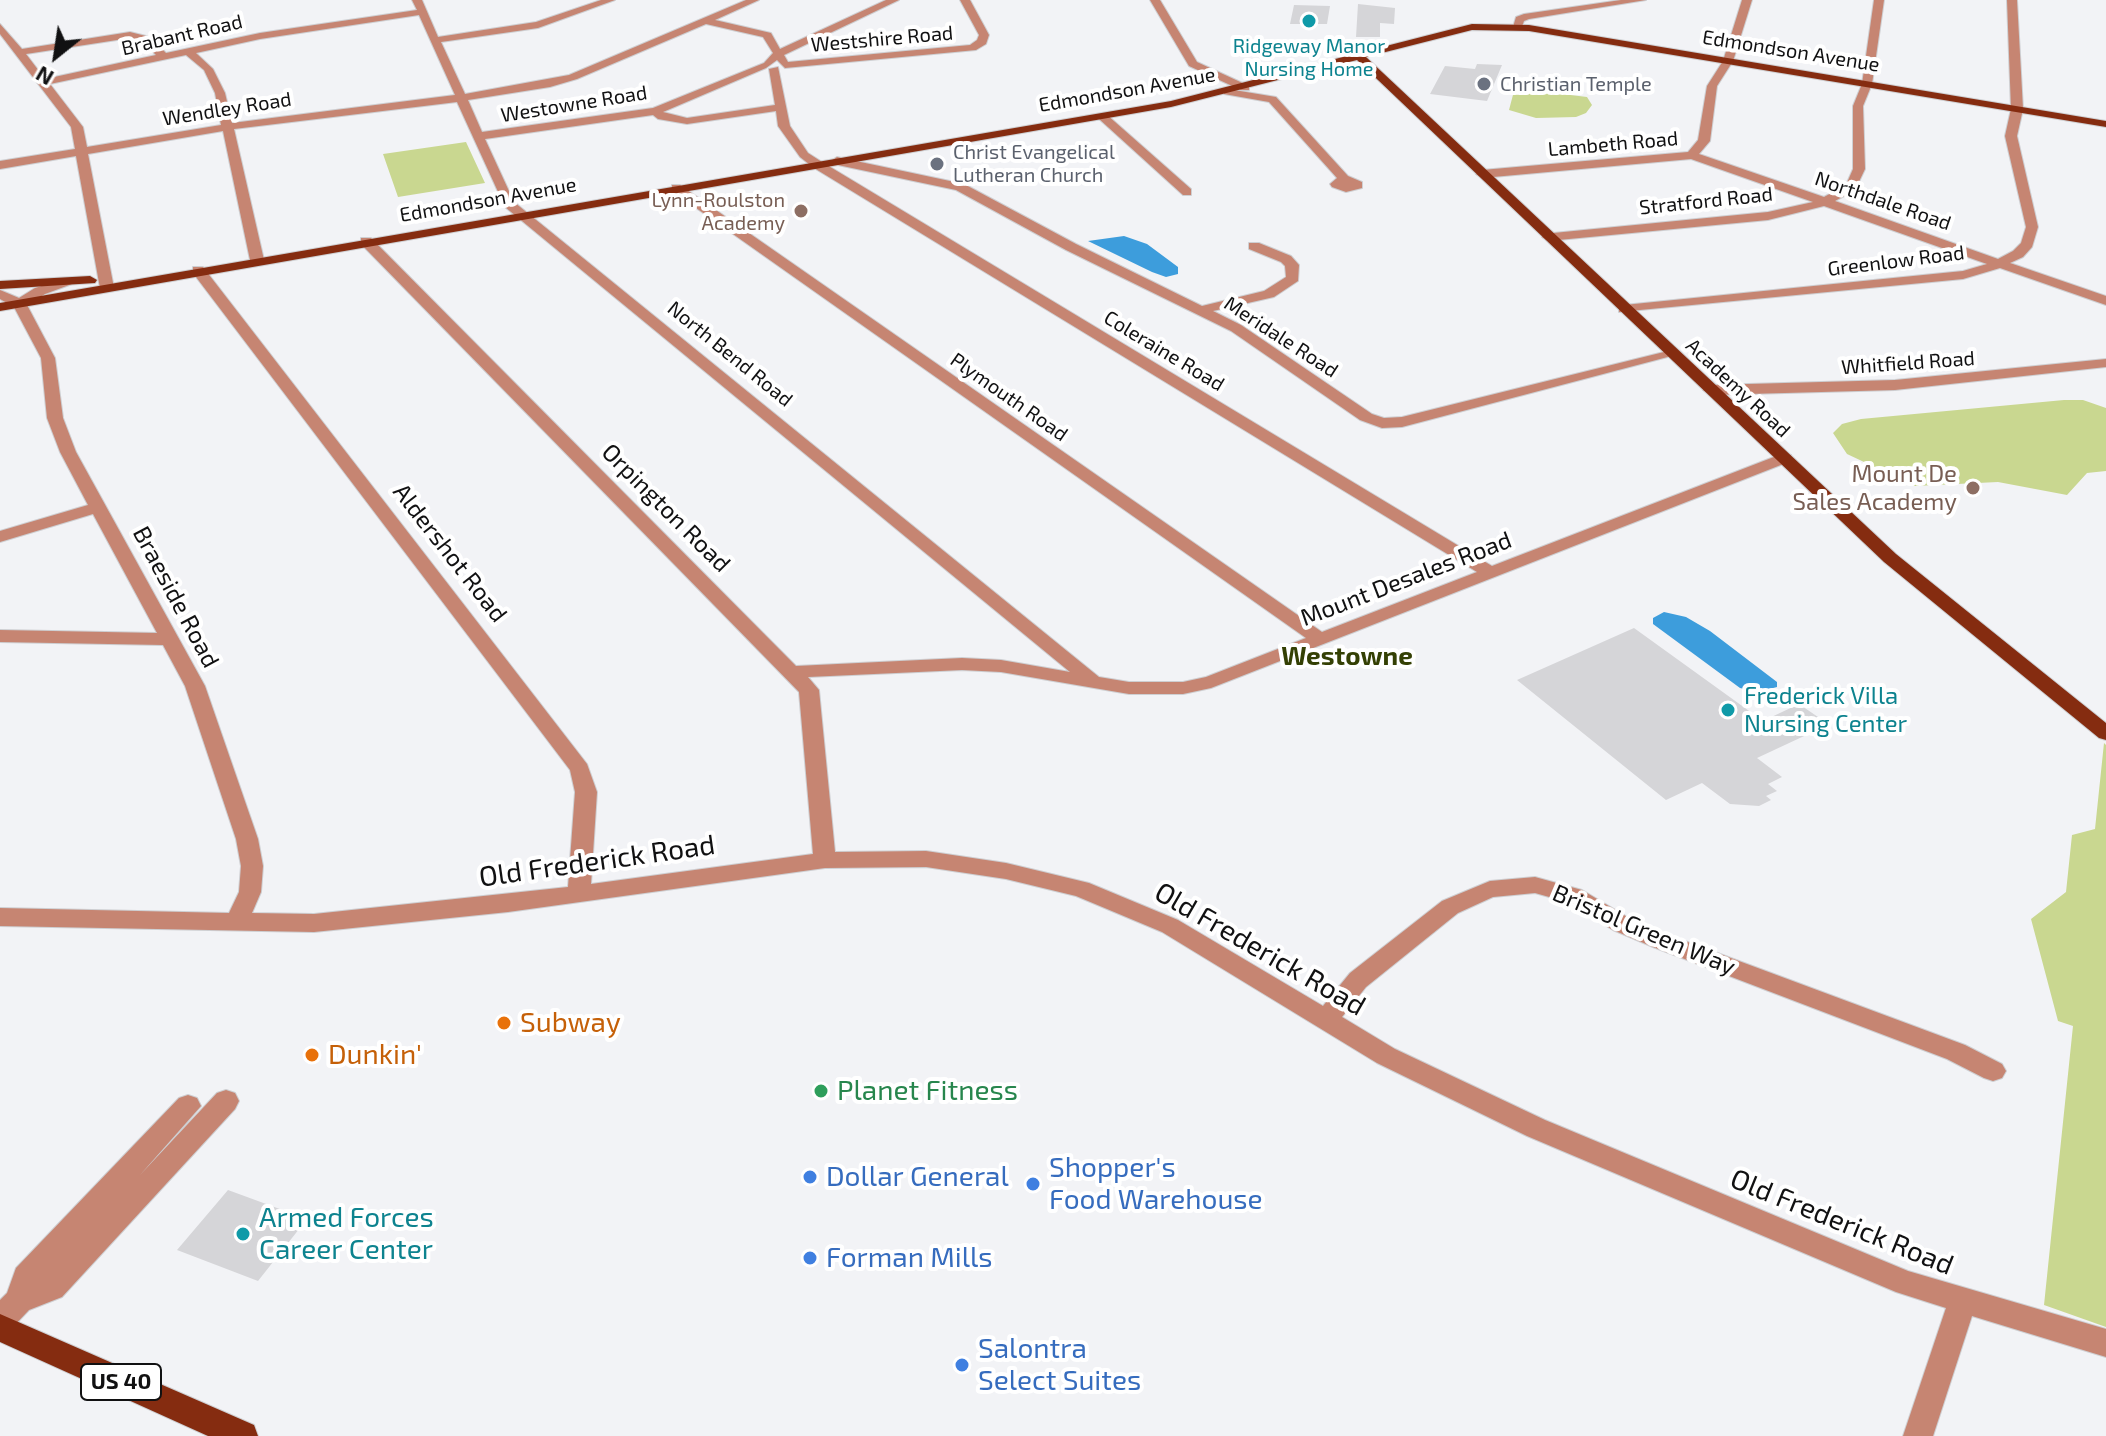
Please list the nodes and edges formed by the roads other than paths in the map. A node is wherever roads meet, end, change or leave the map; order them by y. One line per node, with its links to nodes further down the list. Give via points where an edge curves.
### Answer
1 (417, 0): 13 (street, North Bend Road)
2 (610, 0): 17 (street, via 538,25)
3 (754, 0): 14 (street, Wendley Road)
4 (894, 0): 22 (street, Westowne Road)
5 (965, 0): 22 (street, Westshire Road, via 984,35 972,48)
6 (1155, 0): 27 (street, via 1193,64)
7 (1641, 0): 12 (street)
8 (1747, 0): 23 (street, Lambeth Road)
9 (1879, 0): 26 (street)
10 (2012, 0): 32 (street)
11 (1540, 2): 12 (street)
12 (1557, 11): 15 (street)
13 (423, 12): 17 (street, North Bend Road); 18 (street, Brabant Road)
14 (706, 21): 22 (street, via 761,32); 29 (street, Wendley Road, via 562,81)
15 (1520, 22): 20 (main road, Edmondson Avenue, via 1448,30); 23 (main road, Edmondson Avenue)
16 (0, 27): 19 (street)
17 (436, 40): 29 (street, North Bend Road)
18 (188, 51): 21 (street, Brabant Road); 36 (street, via 216,81)
19 (22, 52): 21 (street, via 130,35 146,39); 25 (street)
20 (1358, 55): 24 (main road, Edmondson Avenue); 43 (main road, Academy Road)
21 (164, 57): 25 (street, Brabant Road)
22 (775, 60): 31 (street, Coleraine Road); 33 (street, Westowne Road)
23 (1728, 61): 26 (main road, Edmondson Avenue); 39 (street, Lambeth Road, via 1712,86 1704,141)
24 (1269, 81): 27 (main road, Edmondson Avenue); 30 (street)
25 (45, 82): 38 (street, via 77,127)
26 (1867, 84): 32 (main road, Edmondson Avenue); 47 (street, Stratford Road, via 1858,106 1857,178)
27 (1245, 88): 28 (main road, Edmondson Avenue)
28 (1228, 92): 30 (street); 34 (main road, Edmondson Avenue)
29 (462, 98): 36 (street, Wendley Road); 37 (street, North Bend Road)
30 (1272, 99): 44 (street)
31 (781, 107): 33 (street, via 687,121); 42 (street, Coleraine Road, via 790,137)
32 (2017, 109): 35 (main road, Edmondson Avenue); 53 (street, Greenlow Road, via 2011,136 2031,235 2018,254)
33 (655, 111): 37 (street, Westowne Road)
34 (1102, 116): 40 (main road, Edmondson Avenue); 46 (street)
35 (2106, 121)
36 (227, 127): 38 (street, Wendley Road); 52 (street)
37 (479, 136): 48 (street, North Bend Road, via 509,204)
38 (83, 151): 41 (street, Wendley Road); 56 (street)
39 (1692, 155): 43 (street, Lambeth Road); 47 (street, Northdale Road)
40 (837, 161): 42 (main road, Edmondson Avenue); 63 (street, Meridale Road, via 960,187)
41 (0, 165)
42 (818, 165): 45 (main road, Edmondson Avenue); 70 (street, Coleraine Road)
43 (1482, 174): 49 (main road, Academy Road)
44 (1344, 179)
45 (676, 188): 48 (main road, Edmondson Avenue); 72 (street, Plymouth Road)
46 (1187, 192)
47 (1826, 202): 49 (street, Stratford Road, via 1768,216); 53 (street, Northdale Road)
48 (524, 214): 50 (main road, Edmondson Avenue); 75 (street, North Bend Road)
49 (1548, 237): 62 (main road, Academy Road)
50 (366, 241): 52 (main road, Edmondson Avenue); 74 (street, Orpington Road)
51 (1254, 246): 63 (street, via 1286,259 1293,278 1269,294)
52 (257, 260): 54 (main road, Edmondson Avenue)
53 (2001, 264): 59 (street, Northdale Road); 62 (street, Greenlow Road, via 1933,279)
54 (198, 270): 56 (main road, Edmondson Avenue); 78 (street, Aldershot Road, via 580,769 586,818)
55 (73, 281): 56 (main road, Edmondson Avenue); 57 (main road, Edmondson Avenue); 60 (street)
56 (107, 283): 60 (main road, Edmondson Avenue)
57 (0, 285)
58 (0, 294): 60 (street)
59 (2106, 301)
60 (19, 304): 61 (main road, Edmondson Avenue); 68 (street, Braeside Road, via 48,358 55,418)
61 (0, 307)
62 (1624, 309): 64 (main road, Academy Road)
63 (1202, 310): 64 (street, Meridale Road, via 1253,337 1382,423)
64 (1672, 354): 66 (main road, Academy Road)
65 (2106, 363): 66 (street, Whitfield Road, via 1895,385)
66 (1711, 390): 67 (main road, Academy Road)
67 (1785, 458): 70 (street, Mount Desales Road); 76 (main road, Academy Road, via 1955,613)
68 (98, 507): 69 (street); 73 (street, Braeside Road)
69 (0, 537)
70 (1490, 572): 72 (street, Mount Desales Road)
71 (0, 636): 73 (street)
72 (1319, 638): 75 (street, Mount Desales Road, via 1211,682 1183,688)
73 (171, 639): 80 (street, Braeside Road, via 195,686 247,839 250,892)
74 (795, 672): 75 (street, Mount Desales Road, via 962,664); 77 (street, Orpington Road, via 809,690)
75 (1094, 682)
76 (2106, 733)
77 (825, 860): 78 (street, Old Frederick Road); 81 (street, Old Frederick Road, via 964,863 1081,889 1170,926)
78 (579, 895): 80 (street, Old Frederick Road, via 395,917)
79 (0, 917): 80 (street, Old Frederick Road)
80 (236, 923)
81 (1325, 1020): 82 (street, Bristol Green Way, via 1367,971 1450,907 1490,889 1535,885 1574,896 1647,936 1956,1052); 85 (street, Old Frederick Road, via 1386,1056 1536,1128)
82 (1993, 1071)
83 (226, 1101): 86 (street, via 52,1288)
84 (188, 1106): 86 (street, via 26,1277)
85 (1962, 1302): 88 (street, Old Frederick Road); 90 (street)
86 (10, 1310)
87 (0, 1328): 89 (main road, US 40)
88 (2106, 1343)
89 (243, 1436)
90 (1918, 1436)

